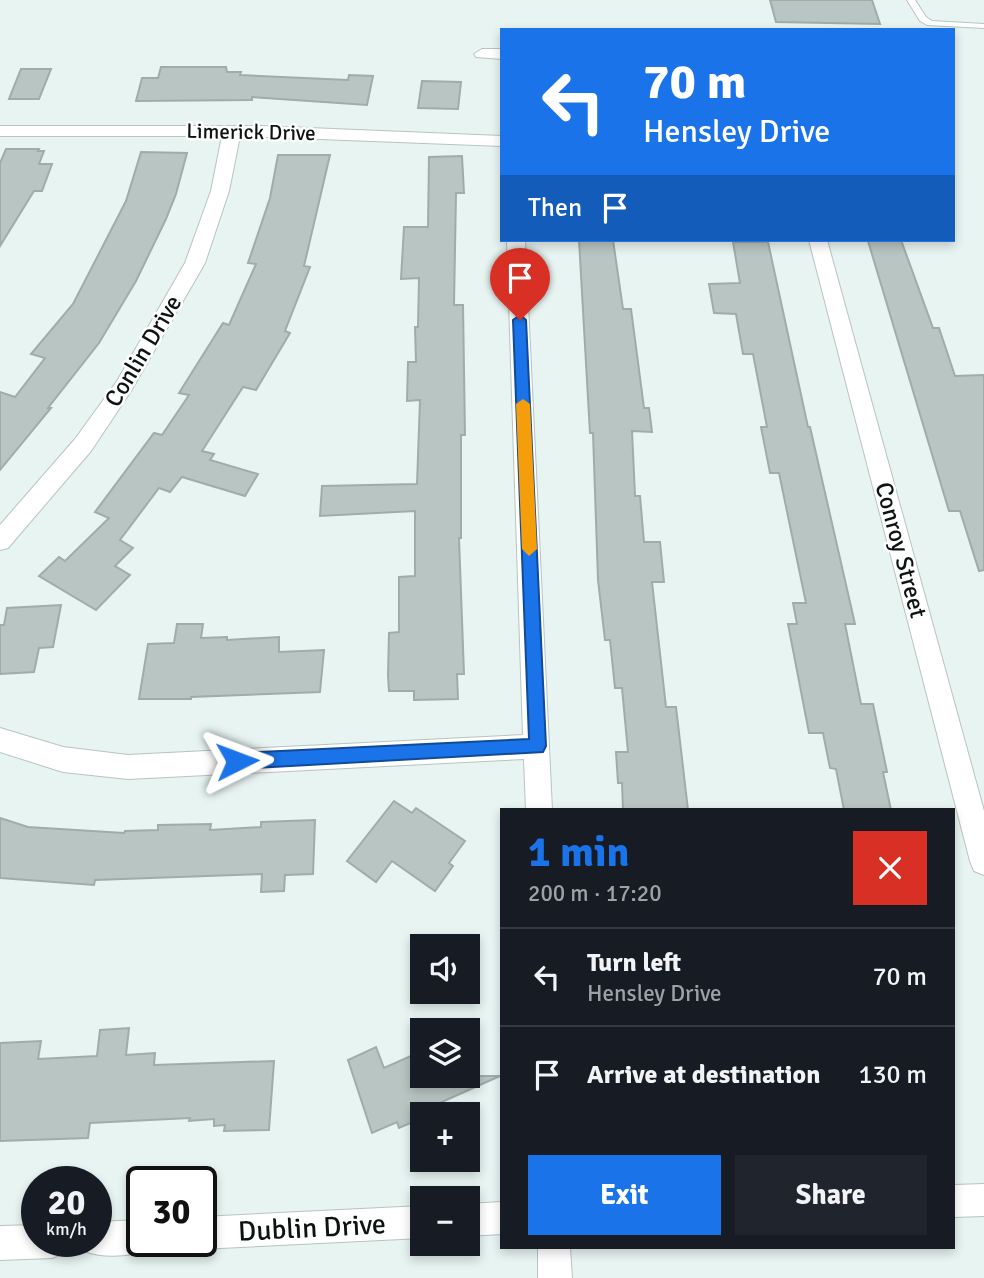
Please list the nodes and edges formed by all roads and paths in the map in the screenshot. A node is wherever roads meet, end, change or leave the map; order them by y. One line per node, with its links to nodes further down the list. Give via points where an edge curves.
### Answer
1 (911, 0): 2 (lane, via 930,23)
2 (984, 26)
3 (482, 54): 4 (street)
4 (500, 54)
5 (0, 131): 6 (street, Limerick Drive)
6 (232, 131): 7 (street, Limerick Drive); 10 (street, Conlin Drive, via 220,191 195,263 83,445)
7 (500, 141)
8 (516, 242): 12 (street)
9 (819, 242): 14 (street, Conroy Street)
10 (0, 541)
11 (0, 740): 12 (street, via 63,762 128,767)
12 (537, 746): 13 (street)
13 (539, 808)
14 (984, 861)
15 (984, 1200): 16 (street)
16 (955, 1201)
17 (500, 1218): 18 (street)
18 (480, 1219)
19 (410, 1223): 20 (street, Dublin Drive)
20 (217, 1232)
21 (21, 1242): 22 (street)
22 (0, 1243)
23 (554, 1249): 24 (street)
24 (555, 1278)

